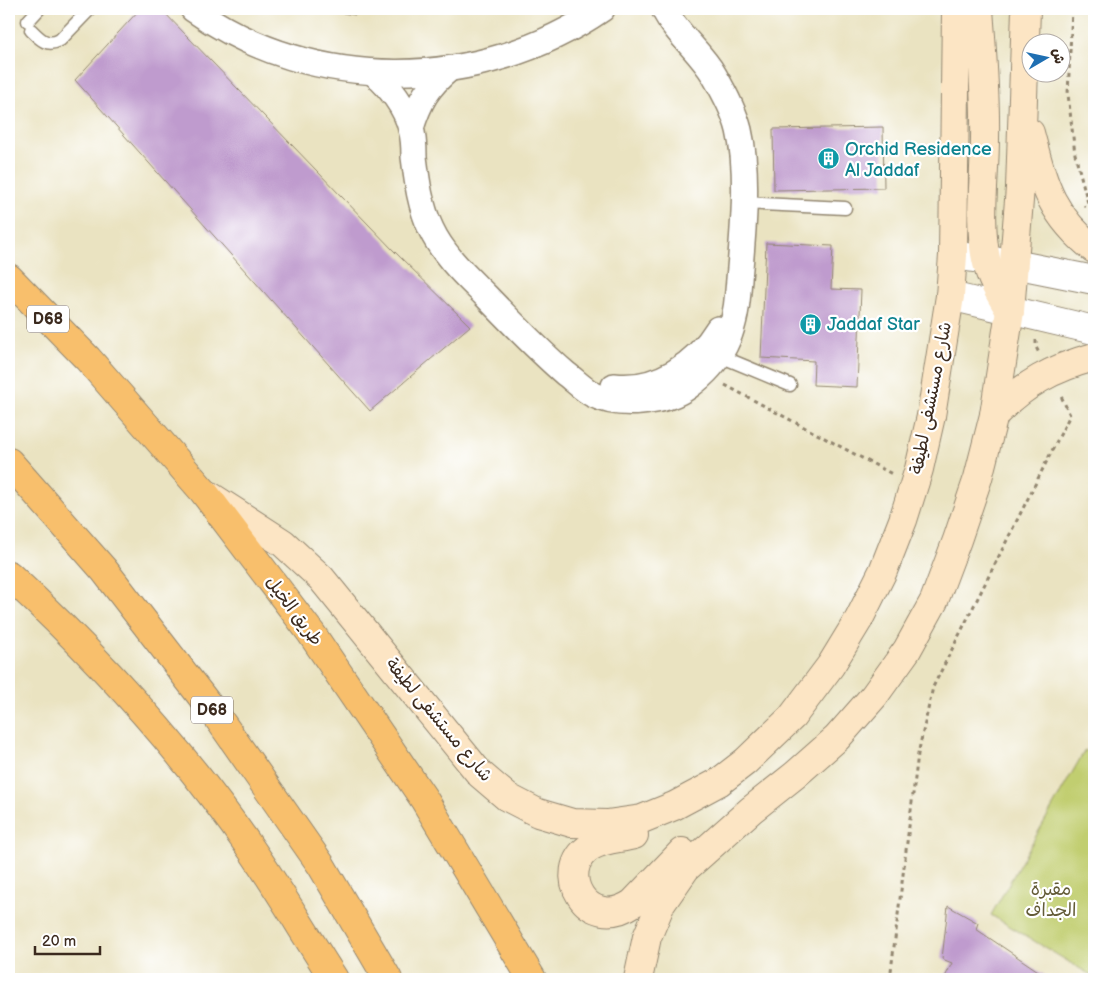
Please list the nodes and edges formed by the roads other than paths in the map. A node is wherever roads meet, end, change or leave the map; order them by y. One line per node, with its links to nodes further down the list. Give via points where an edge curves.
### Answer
1 (39, 9): 2 (lane, via 30,25 46,42 55,43)
2 (90, 9)
3 (193, 9): 10 (street)
4 (212, 9): 10 (lane)
5 (602, 9): 11 (street, via 565,32 520,52)
6 (956, 9): 18 (main road, شارع مستشفى لطيفة)
7 (978, 9): 19 (main road, via 984,71 983,228)
8 (1026, 9): 13 (main road)
9 (661, 12): 15 (street, via 713,72 728,99 744,159)
10 (227, 30): 12 (street, via 283,54 343,69)
11 (449, 70): 12 (street); 14 (street, via 435,80 424,95)
12 (373, 72): 14 (street, via 396,97)
13 (1023, 108): 17 (main road, via 1043,181 1057,211 1077,235); 20 (main road)
14 (411, 128): 29 (street, via 422,204 444,251 522,334)
15 (743, 203): 16 (lane); 21 (street)
16 (845, 208)
17 (1094, 248)
18 (953, 255): 19 (street); 24 (main road, شارع مستشفى لطيفة)
19 (986, 260): 20 (street); 25 (main road, via 996,288)
20 (1014, 264): 23 (street); 25 (main road)
21 (740, 268): 28 (street, via 731,334); 29 (street, via 718,331 686,366 666,377 620,387)
22 (9, 278): 33 (highway, طريق الخيل / D68, via 88,359)
23 (1094, 280)
24 (950, 296): 25 (street); 35 (main road, شارع مستشفى لطيفة, via 919,469 883,571 831,665 792,717 751,757)
25 (1010, 311): 26 (street); 31 (main road)
26 (1094, 330)
27 (1094, 358): 31 (main road, via 1056,369 1033,381)
28 (712, 365): 29 (street, via 685,389 663,398 639,402 615,401 592,394); 30 (lane)
29 (573, 379)
30 (790, 386)
31 (994, 414): 36 (main road, via 978,478 957,540 934,601 907,650 874,696 837,738)
32 (9, 462): 38 (highway, D68, via 104,570 216,715 321,865)
33 (203, 491): 35 (main road, شارع مستشفى لطيفة, via 283,543 321,578 480,774 507,797 538,813 572,823 607,824 642,819); 39 (highway, طريق الخيل / D68, via 311,633 424,799)
34 (9, 574): 37 (highway, via 93,656 177,751 251,849)
35 (719, 782): 36 (main road, via 689,809 659,826 588,848 576,865 574,875 579,895 586,903 604,912 625,908 706,831 724,819)
36 (750, 810): 40 (main road, via 686,868 660,904 647,937)
37 (334, 979)
38 (388, 979)
39 (532, 979)
40 (638, 979)

